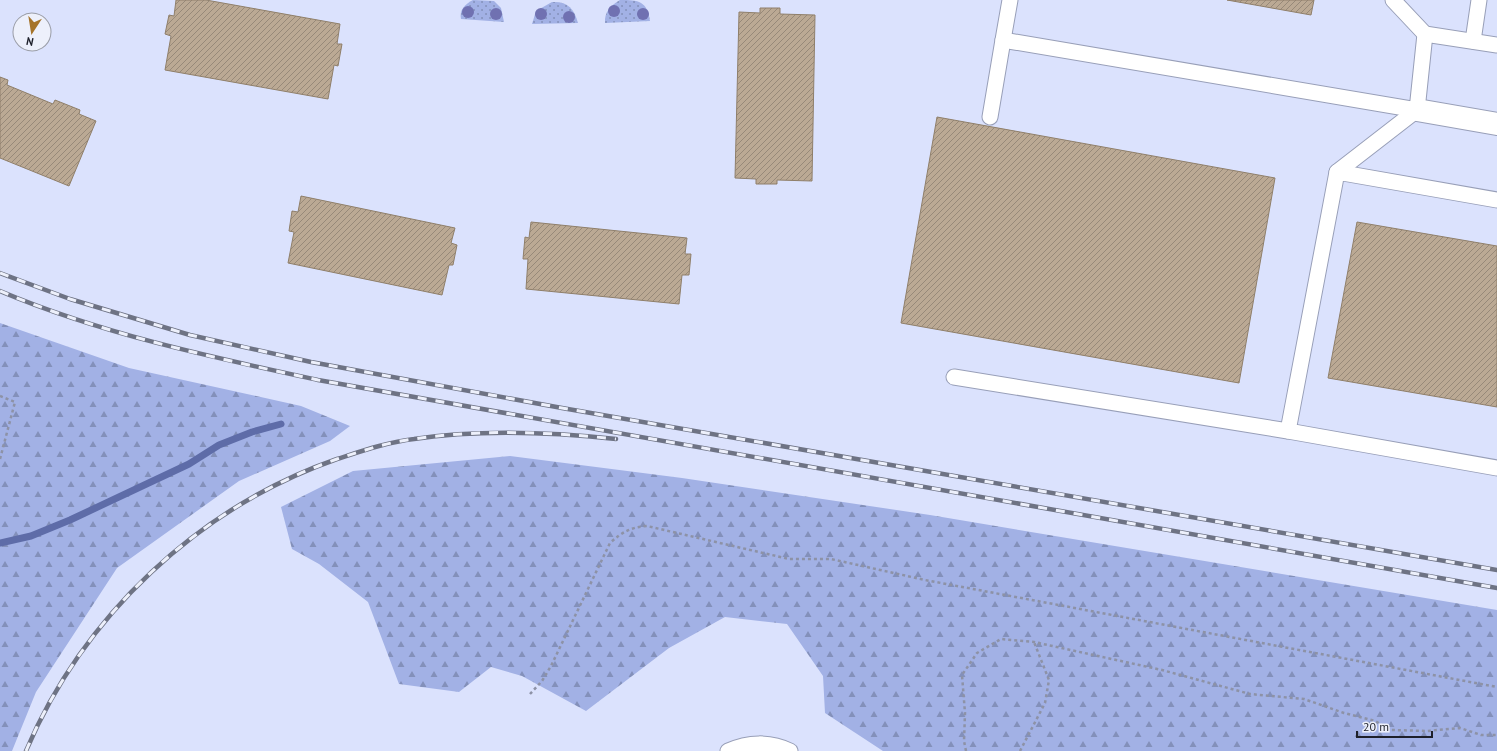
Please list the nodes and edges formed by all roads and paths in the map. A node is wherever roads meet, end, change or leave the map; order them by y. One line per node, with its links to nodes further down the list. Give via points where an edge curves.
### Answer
1 (1010, 0): 5 (lane)
2 (1393, 0): 4 (lane)
3 (1479, 0): 6 (lane)
4 (1425, 34): 6 (lane); 8 (lane)
5 (1003, 40): 8 (lane); 9 (lane)
6 (1473, 41): 7 (lane)
7 (1497, 45)
8 (1416, 110): 10 (street); 11 (lane)
9 (990, 117)
10 (1497, 124)
11 (1338, 172): 12 (lane); 15 (lane)
12 (1497, 200)
13 (954, 377): 15 (lane)
14 (0, 396): 16 (path, via 15,402)
15 (1288, 431): 17 (lane)
16 (0, 459)
17 (1497, 468)
18 (1034, 642): 21 (path, via 1162,670 1250,694 1304,699 1375,721 1391,730 1427,731 1460,728 1481,735); 24 (path, via 1001,640 976,653 962,675); 25 (path, via 1049,680 1045,703)
19 (1497, 687): 20 (path, via 925,580 831,559 789,559 647,526 621,532 610,543 551,666)
20 (530, 694)
21 (1497, 735)
22 (728, 751): 23 (lane, via 751,744 766,744)
23 (790, 751)
24 (966, 751)
25 (1020, 751)

